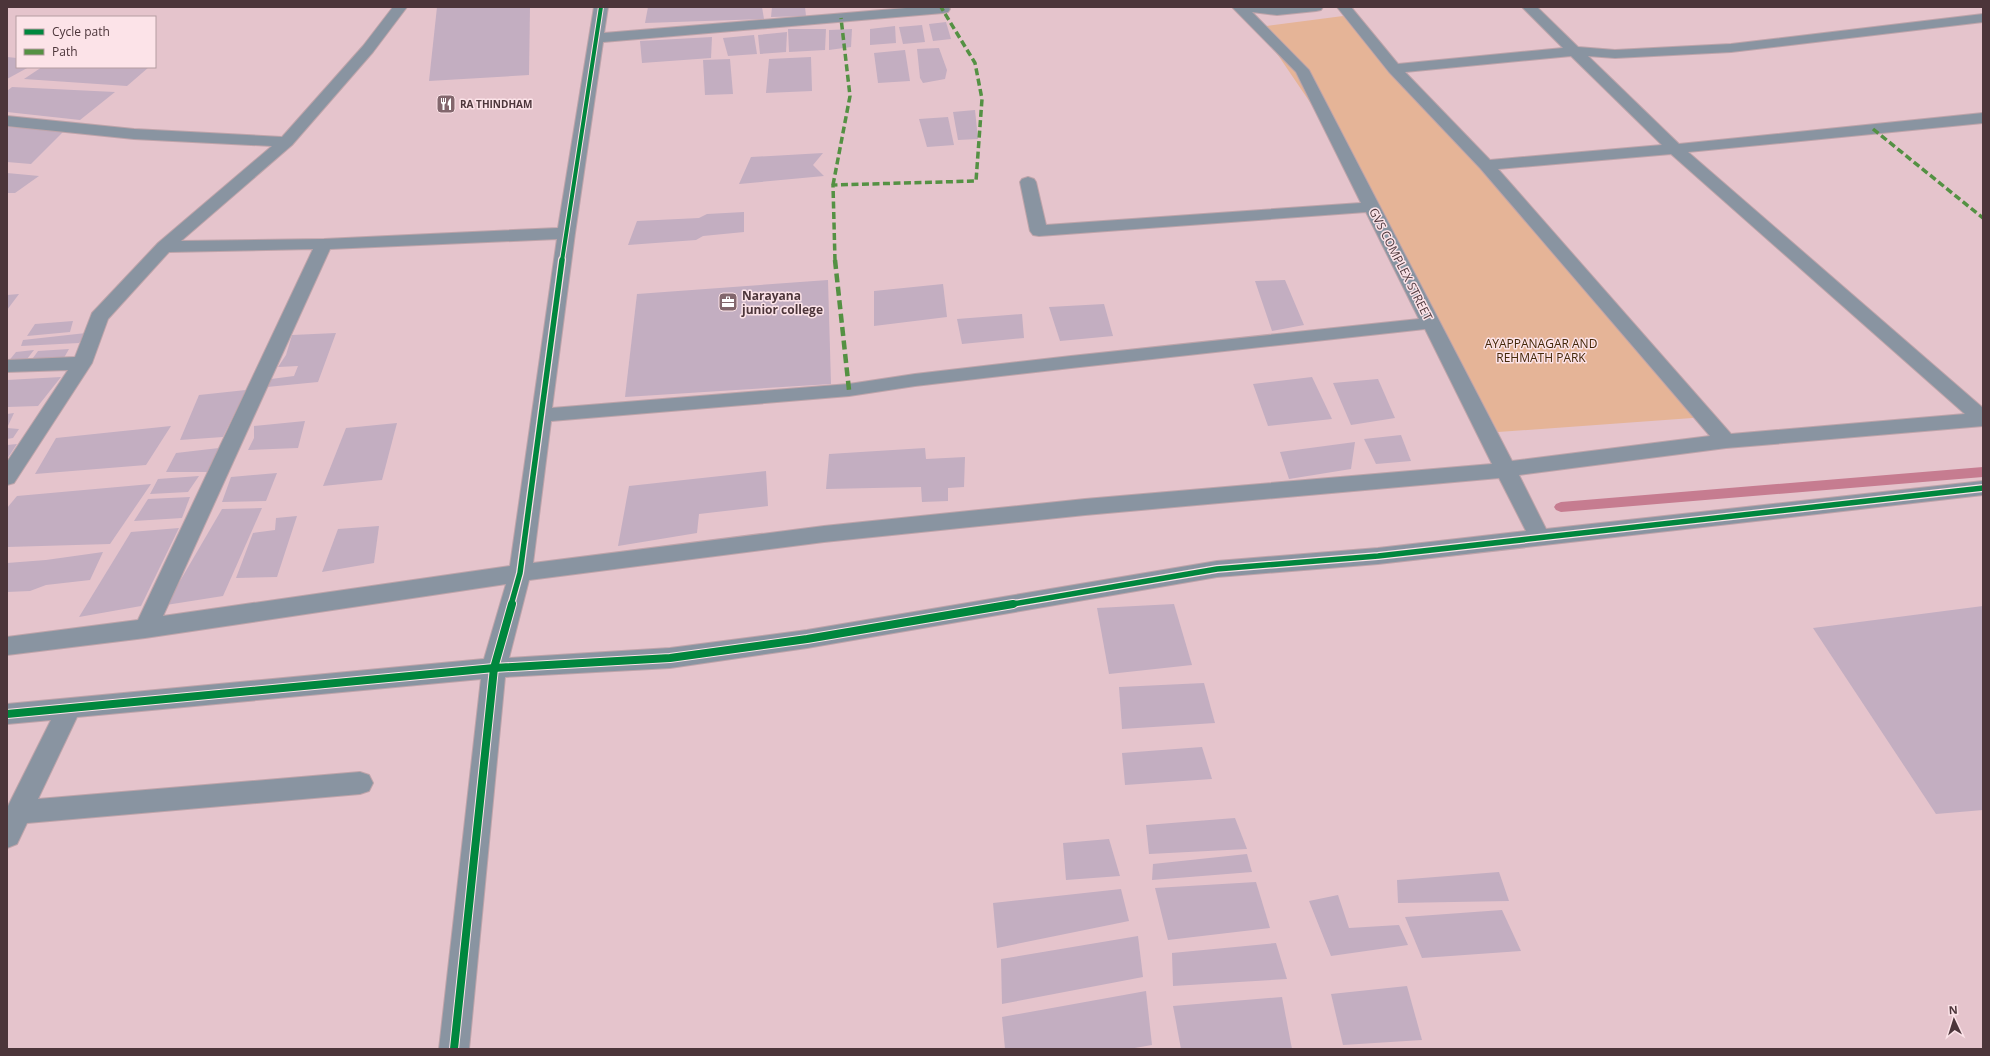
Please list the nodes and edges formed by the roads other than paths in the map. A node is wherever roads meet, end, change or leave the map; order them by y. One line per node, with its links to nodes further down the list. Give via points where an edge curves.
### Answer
1 (400, 7): 14 (street, via 368,49)
2 (601, 7): 9 (street)
3 (1239, 7): 4 (street, via 1277,11); 18 (street, GVS COMPLEX STREET, via 1302,70)
4 (1316, 7)
5 (1344, 7): 11 (street)
6 (1529, 7): 10 (street)
7 (943, 10): 9 (street)
8 (1983, 18): 10 (street, via 1731,48 1615,54)
9 (596, 38): 19 (street)
10 (1574, 51): 11 (street); 15 (street)
11 (1394, 69): 16 (street)
12 (1983, 118): 15 (street)
13 (7, 121): 14 (street, via 134,134)
14 (286, 142): 21 (street)
15 (1675, 149): 16 (street); 26 (street)
16 (1486, 165): 27 (street)
17 (1028, 182): 18 (street, via 1039,231)
18 (1372, 207): 22 (street, GVS COMPLEX STREET)
19 (566, 233): 20 (street); 25 (street)
20 (324, 244): 21 (street); 33 (street)
21 (164, 247): 23 (street, via 98,317)
22 (1431, 323): 25 (street, via 1071,362 849,390); 28 (street, GVS COMPLEX STREET)
23 (82, 363): 24 (street); 29 (street)
24 (7, 366)
25 (542, 415): 32 (street)
26 (1983, 419): 27 (street)
27 (1726, 441): 28 (street)
28 (1506, 470): 31 (street, GVS COMPLEX STREET); 32 (street, via 1085,507 824,534)
29 (7, 478)
30 (1983, 488): 31 (street)
31 (1540, 538): 35 (street, via 1378,556 1217,569 806,639 670,658)
32 (520, 573): 33 (street); 35 (street)
33 (145, 629): 34 (street)
34 (7, 646)
35 (494, 668): 36 (street); 41 (street)
36 (70, 707): 37 (street); 39 (street)
37 (7, 714)
38 (360, 783): 39 (street)
39 (20, 812): 40 (street)
40 (7, 836)
41 (454, 1049)

